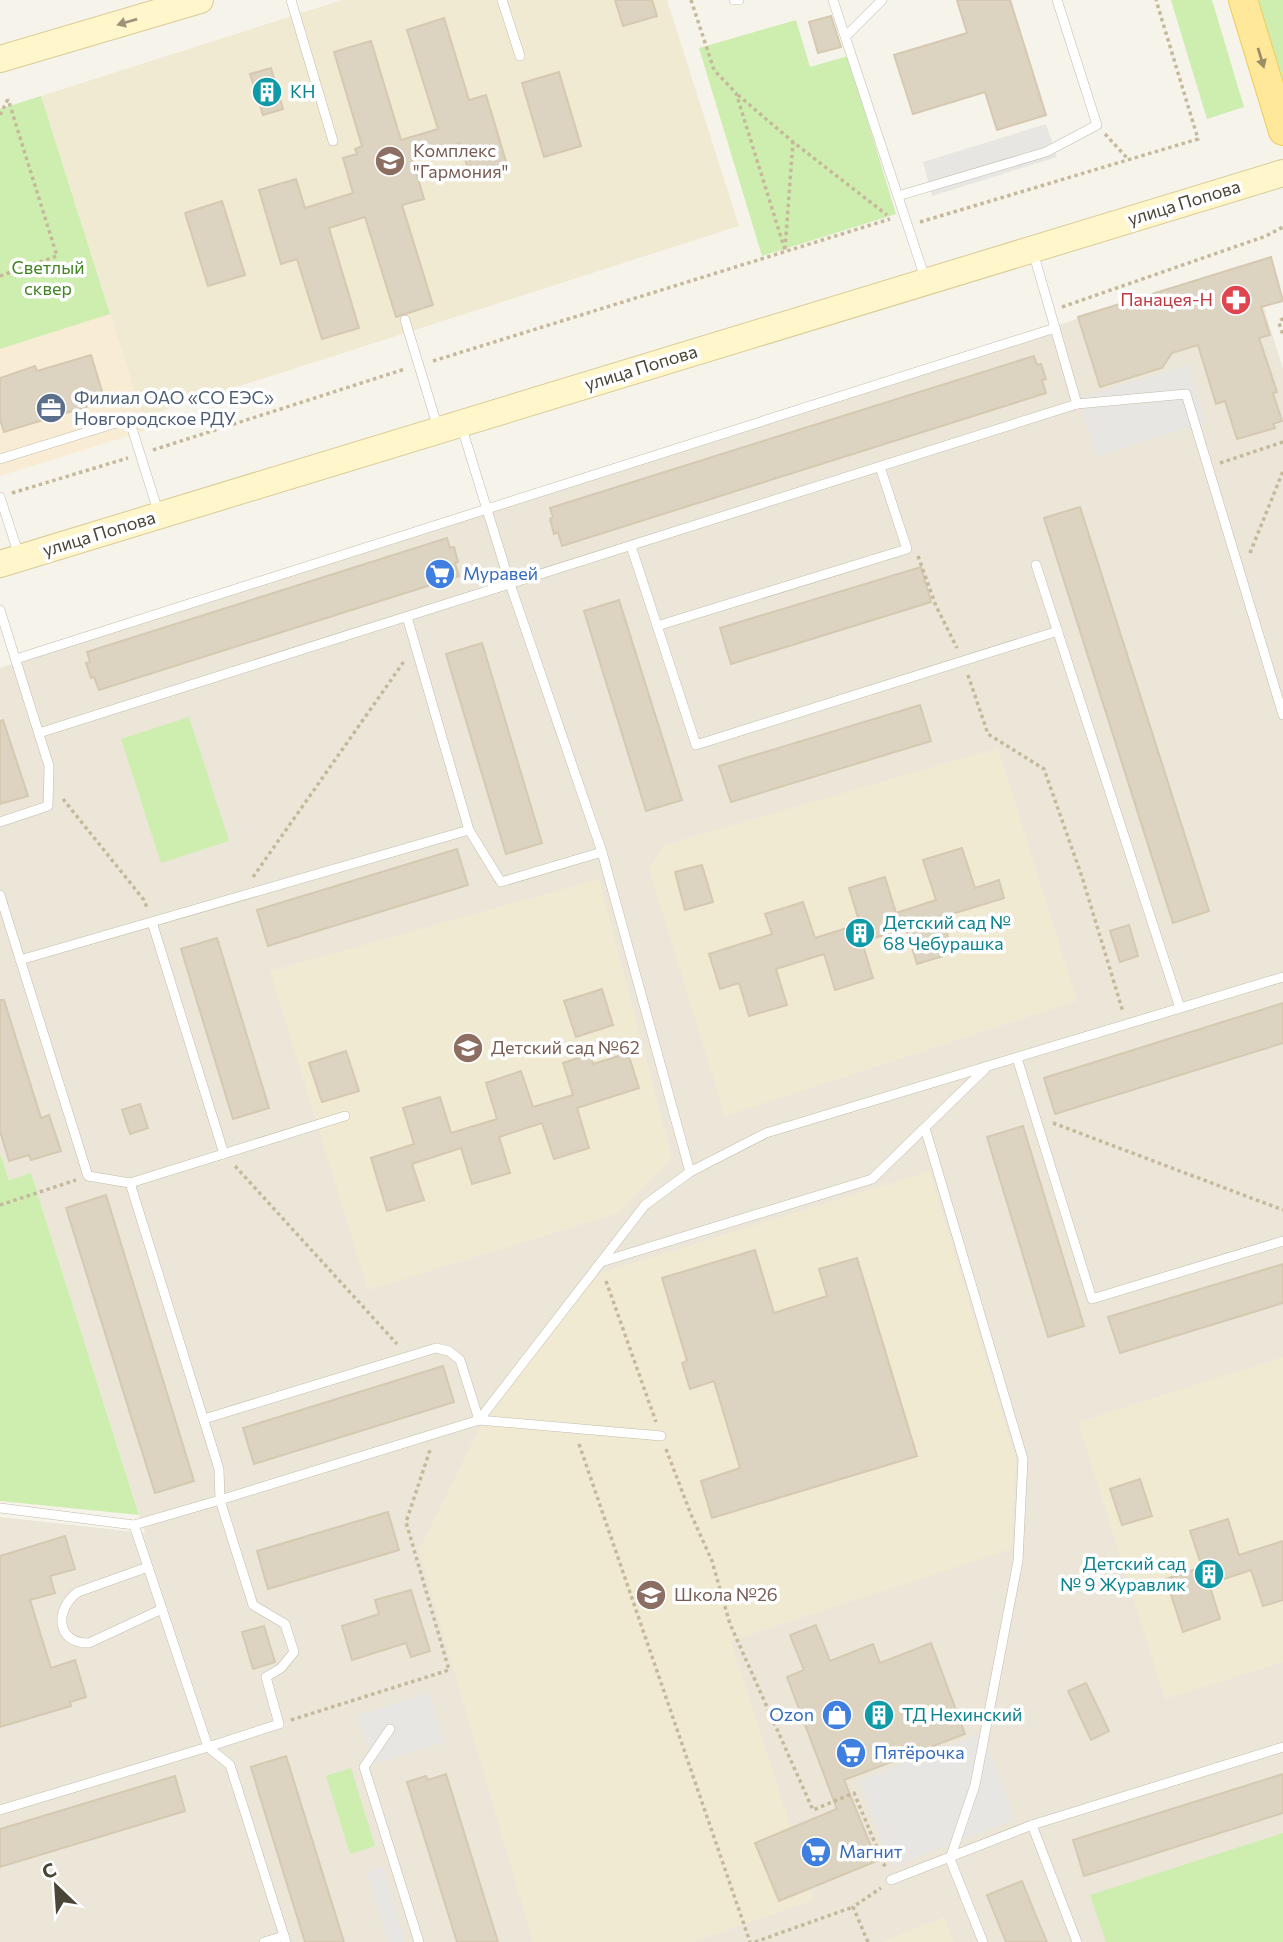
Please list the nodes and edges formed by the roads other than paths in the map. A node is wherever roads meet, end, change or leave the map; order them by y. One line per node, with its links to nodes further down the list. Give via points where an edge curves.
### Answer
1 (290, 0): 14 (lane)
2 (502, 0): 11 (lane)
3 (734, 0): 4 (lane)
4 (739, 0)
5 (833, 0): 10 (lane)
6 (881, 0): 10 (lane)
7 (1056, 0): 16 (lane, via 1097,125 1046,152)
8 (1243, 0): 13 (main road, one-way to 13)
9 (195, 1): 12 (street, one-way to 12)
10 (846, 36): 16 (lane)
11 (520, 55)
12 (0, 59)
13 (1283, 131)
14 (334, 141)
15 (1283, 173): 17 (street, улица Попова)
16 (898, 196): 18 (lane)
17 (1032, 249): 18 (street, улица Попова); 20 (lane)
18 (926, 281): 22 (street, улица Попова)
19 (405, 320): 22 (lane, via 419,365)
20 (1055, 328): 21 (lane); 26 (lane)
21 (1077, 404): 24 (lane); 37 (lane, via 1186,394)
22 (449, 426): 26 (lane); 27 (street, улица Попова)
23 (0, 459): 27 (lane, via 129,419)
24 (880, 467): 28 (lane); 34 (lane, via 907,549)
25 (0, 497): 29 (lane)
26 (488, 509): 31 (lane); 36 (lane)
27 (160, 515): 29 (street, улица Попова)
28 (631, 546): 31 (lane); 34 (lane)
29 (10, 561)
30 (1036, 565): 35 (lane)
31 (510, 584): 33 (lane); 41 (lane)
32 (0, 610): 36 (lane)
33 (407, 617): 38 (lane); 40 (lane)
34 (657, 626): 35 (lane, via 696,745)
35 (1058, 631): 46 (lane)
36 (16, 659): 38 (lane)
37 (1283, 716)
38 (39, 733): 39 (lane, via 50,766 48,806)
39 (0, 821)
40 (469, 830): 41 (lane, via 501,882); 43 (lane)
41 (601, 852): 52 (lane)
42 (0, 895): 44 (lane)
43 (152, 922): 44 (lane); 51 (lane)
44 (20, 960): 53 (lane, via 88,1176)
45 (1283, 977): 46 (lane)
46 (1180, 1008): 47 (lane)
47 (1017, 1058): 48 (lane); 54 (lane, via 1092,1299)
48 (988, 1067): 50 (lane); 52 (lane, via 766,1133)
49 (345, 1116): 51 (lane)
50 (925, 1128): 55 (lane, via 873,1179); 69 (lane, via 1023,1460 1018,1561 975,1785)
51 (224, 1154): 53 (lane)
52 (690, 1172): 55 (lane, via 645,1205)
53 (130, 1183): 56 (lane)
54 (1283, 1241)
55 (599, 1263): 57 (lane)
56 (204, 1419): 57 (lane, via 436,1348 460,1360); 59 (lane, via 219,1469)
57 (479, 1420): 58 (lane); 59 (lane)
58 (661, 1436)
59 (220, 1500): 61 (lane); 65 (lane, via 253,1605 285,1624 294,1652 281,1668 265,1677 279,1724)
60 (0, 1507): 61 (lane)
61 (134, 1525): 62 (lane)
62 (148, 1567): 63 (lane); 63 (lane, via 69,1598 61,1617 63,1626 71,1639 89,1643)
63 (162, 1609): 65 (lane)
64 (390, 1730): 73 (lane, via 364,1768)
65 (208, 1746): 67 (lane); 71 (lane, via 230,1765)
66 (1283, 1746): 68 (lane)
67 (0, 1810)
68 (1032, 1825): 69 (lane); 75 (lane)
69 (950, 1858): 70 (lane); 74 (lane)
70 (891, 1880)
71 (285, 1939): 72 (lane)
72 (264, 1942)
73 (419, 1942)
74 (983, 1942)
75 (1077, 1942)

